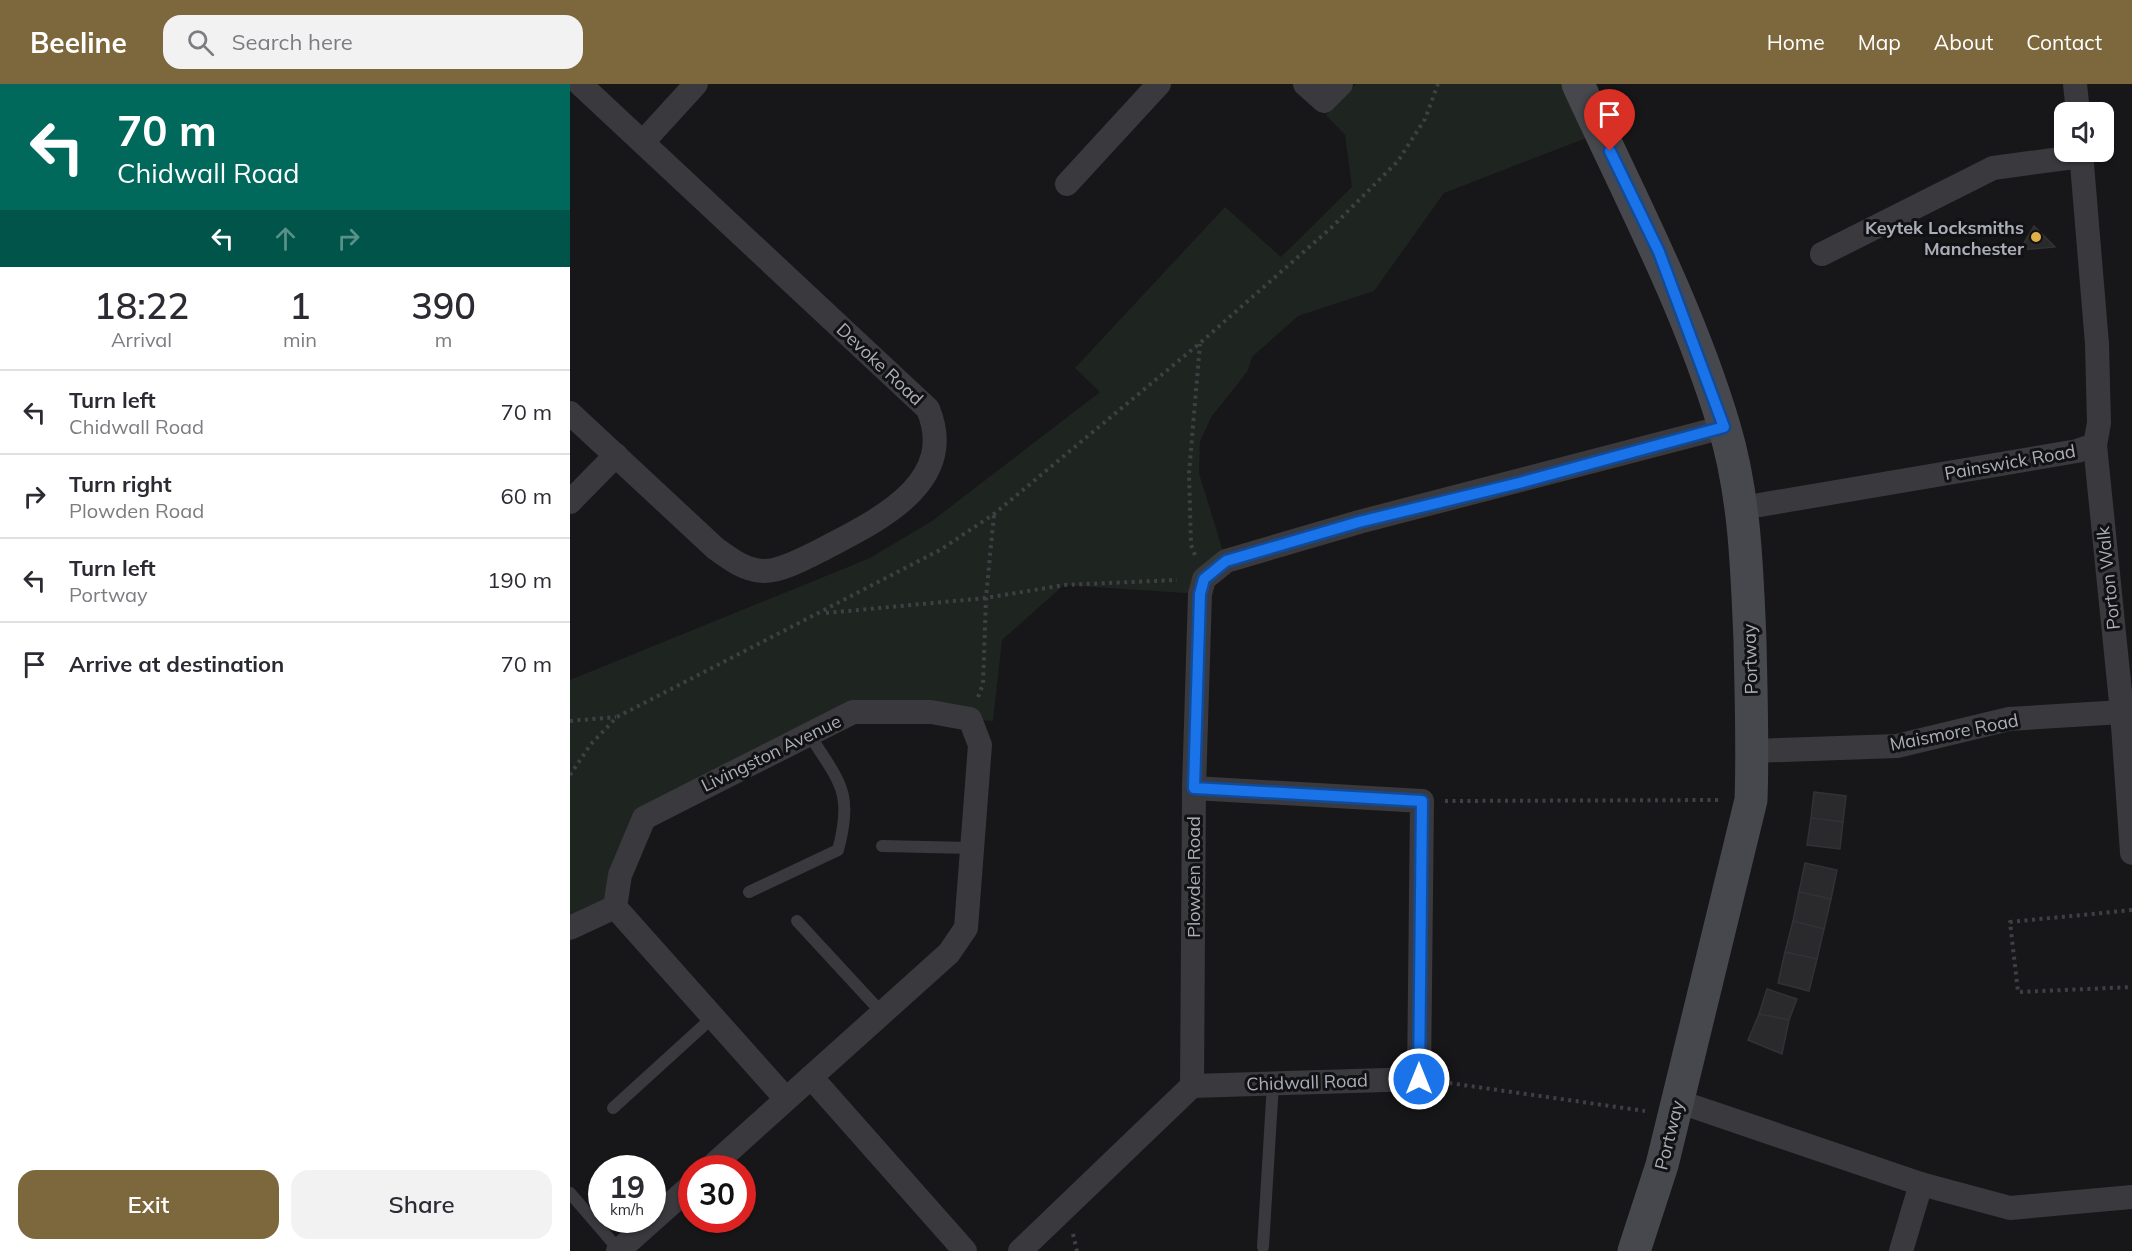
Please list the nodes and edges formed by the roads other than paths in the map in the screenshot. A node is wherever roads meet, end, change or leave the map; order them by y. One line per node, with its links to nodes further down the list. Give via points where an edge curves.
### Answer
1 (580, 84): 9 (street, Devoke Road)
2 (696, 84): 9 (street)
3 (1159, 84): 12 (street)
4 (1305, 84): 5 (street, via 1324,101)
5 (1341, 84)
6 (1578, 84): 15 (street, Portway, via 1659,252)
7 (2075, 84): 8 (street)
8 (2077, 102)
9 (643, 142): 17 (street, Devoke Road, via 928,409 936,428 932,457 921,481 880,520 799,561 765,572 737,565 715,548)
10 (2054, 158): 13 (street, via 1993,168)
11 (2083, 162): 16 (street, Painswick Road, via 2097,344 2099,423)
12 (1067, 184)
13 (1821, 254)
14 (570, 413): 17 (street, Devoke Road)
15 (1724, 427): 19 (street, Portway); 23 (street, Plowden Road, via 1359,522 1226,561 1204,579 1200,594)
16 (2095, 445): 19 (street, Painswick Road); 20 (street, Porton Walk)
17 (616, 455): 18 (street)
18 (570, 502)
19 (1742, 508): 22 (street, Portway)
20 (2122, 712): 22 (street, Maismore Road, via 2009,719 1897,746); 26 (street)
21 (809, 734): 25 (street, Livingston Avenue, via 853,712 931,712 969,719 980,745); 27 (lane, via 843,790 846,821 838,850); 28 (street, Livingston Avenue, via 644,818 620,875)
22 (1753, 751): 38 (street, Portway, via 1751,800)
23 (1194, 788): 34 (street, Chidwall Road, via 1422,801 1419,1079); 35 (street, Plowden Road)
24 (882, 846): 25 (lane)
25 (972, 848): 31 (street, via 966,928 948,953)
26 (2132, 853)
27 (749, 892)
28 (615, 907): 30 (street); 32 (street)
29 (797, 921): 31 (lane)
30 (570, 927)
31 (882, 1013): 33 (street)
32 (713, 1017): 36 (street); 37 (lane)
33 (811, 1077): 36 (street); 46 (street)
34 (1273, 1083): 35 (street, Chidwall Road); 44 (lane)
35 (1192, 1086): 47 (street)
36 (786, 1099): 39 (street)
37 (613, 1108)
38 (1675, 1108): 40 (street); 48 (street, Portway, via 1662,1165)
39 (724, 1155)
40 (1921, 1184): 42 (street, via 2010,1209); 49 (street)
41 (570, 1193): 45 (lane)
42 (2132, 1197)
43 (678, 1198): 45 (street)
44 (1263, 1247)
45 (619, 1251)
46 (965, 1251)
47 (1020, 1251)
48 (1634, 1251)
49 (1900, 1251)

